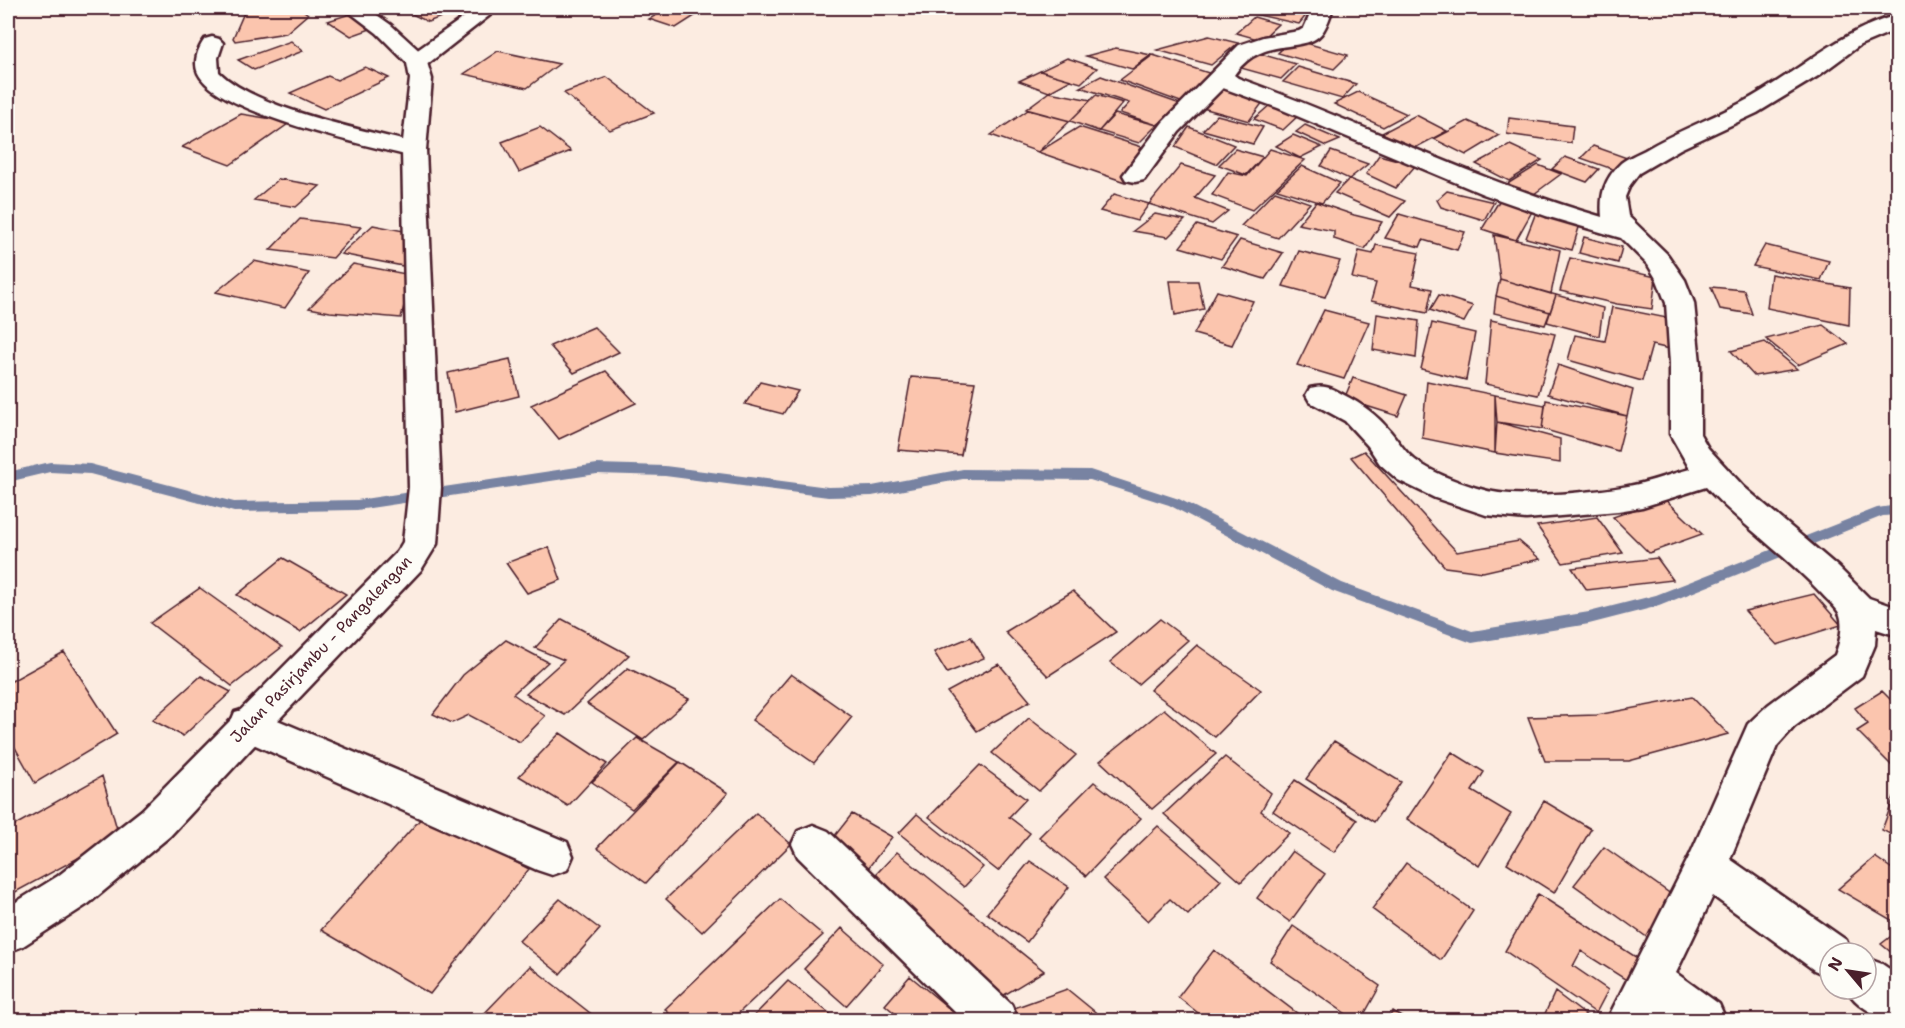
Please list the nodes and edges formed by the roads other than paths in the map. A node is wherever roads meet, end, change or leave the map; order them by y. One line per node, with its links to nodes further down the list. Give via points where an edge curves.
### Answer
1 (354, 8): 6 (street, via 384,29)
2 (489, 8): 6 (street)
3 (1323, 8): 7 (street, via 1313,31 1247,50)
4 (1898, 21): 10 (street, via 1853,41 1749,108 1630,168 1618,184 1612,209)
5 (212, 44): 8 (street, via 206,60 209,75 230,92 270,109)
6 (417, 61): 8 (street, Jalan Pasirjambu - Pangalengan, via 421,79)
7 (1223, 76): 9 (street, via 1172,126); 10 (street, via 1230,83 1492,189)
8 (414, 150): 15 (street, Jalan Pasirjambu - Pangalengan, via 425,488 420,544 409,561)
9 (1135, 175)
10 (1628, 231): 12 (street, via 1658,260 1680,303 1685,434 1696,455)
11 (1320, 395): 12 (street, via 1367,423 1391,456 1409,472 1486,503 1526,507)
12 (1723, 484): 13 (street)
13 (1856, 608): 14 (street); 18 (street, via 1857,645 1849,665 1781,716 1762,736)
14 (1898, 622)
15 (249, 724): 17 (street); 19 (street, Jalan Pasirjambu - Pangalengan, via 156,823 73,890)
16 (813, 844): 24 (street)
17 (552, 856)
18 (1706, 866): 20 (street); 21 (street)
19 (8, 930)
20 (1818, 946)
21 (1650, 981): 25 (street); 26 (street)
22 (1878, 989): 23 (street)
23 (1898, 1003)
24 (995, 1020)
25 (1630, 1020)
26 (1703, 1020)

